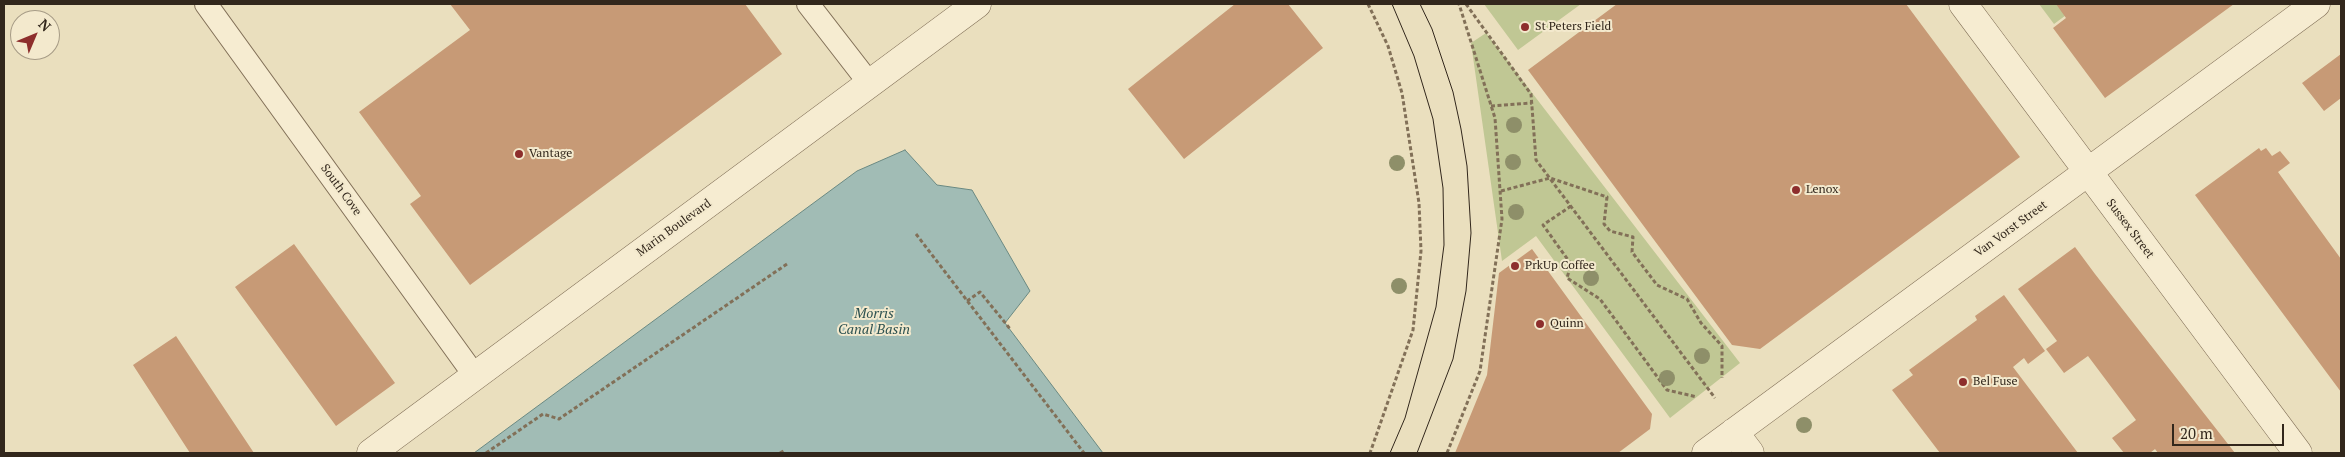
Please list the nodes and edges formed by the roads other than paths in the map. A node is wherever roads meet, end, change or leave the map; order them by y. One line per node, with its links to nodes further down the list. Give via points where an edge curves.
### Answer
1 (206, 4): 8 (lane, South Cove)
2 (808, 4): 6 (lane)
3 (977, 4): 6 (street, Marin Boulevard)
4 (1963, 4): 7 (street, Sussex Street)
5 (2316, 4): 7 (street, Van Vorst Street)
6 (870, 84): 8 (street, Marin Boulevard)
7 (2088, 172): 9 (street, Van Vorst Street); 12 (street, Sussex Street)
8 (475, 376): 10 (street, Marin Boulevard)
9 (1742, 443): 11 (street, Van Vorst Street)
10 (371, 453)
11 (1706, 453)
12 (2298, 453)

